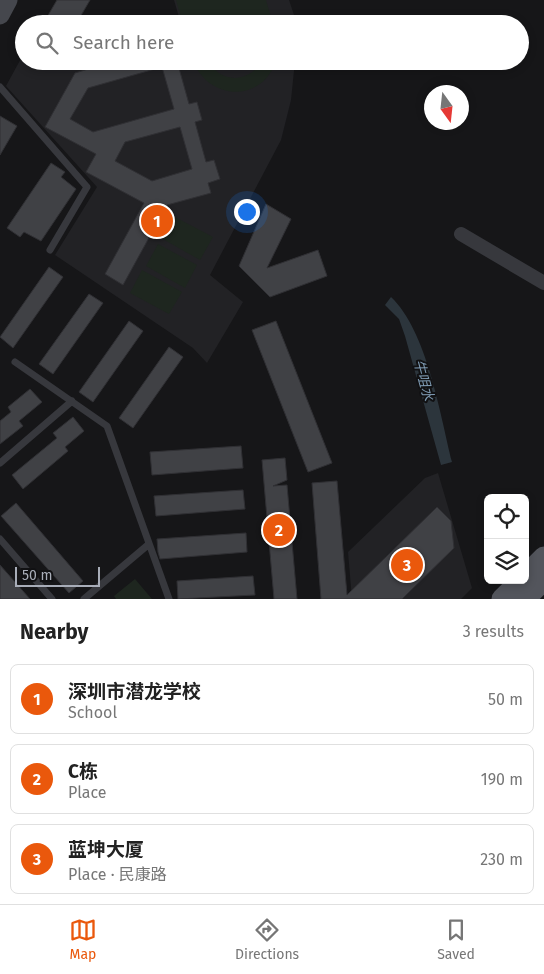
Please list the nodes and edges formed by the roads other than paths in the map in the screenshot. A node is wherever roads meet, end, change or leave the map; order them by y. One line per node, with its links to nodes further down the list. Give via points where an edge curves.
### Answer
1 (8, 0): 2 (main road)
2 (0, 15)
3 (0, 87): 5 (lane, via 87,187)
4 (461, 234): 6 (street)
5 (50, 250)
6 (544, 283)
7 (16, 362): 8 (lane)
8 (72, 402): 9 (lane); 11 (lane, via 107,426)
9 (0, 463)
10 (0, 539): 16 (lane)
11 (149, 544): 17 (lane); 18 (lane)
12 (544, 557): 13 (main road)
13 (529, 572)
14 (544, 580): 20 (main road)
15 (517, 584): 19 (main road)
16 (52, 599)
17 (84, 599)
18 (169, 599)
19 (502, 599)
20 (525, 599)

